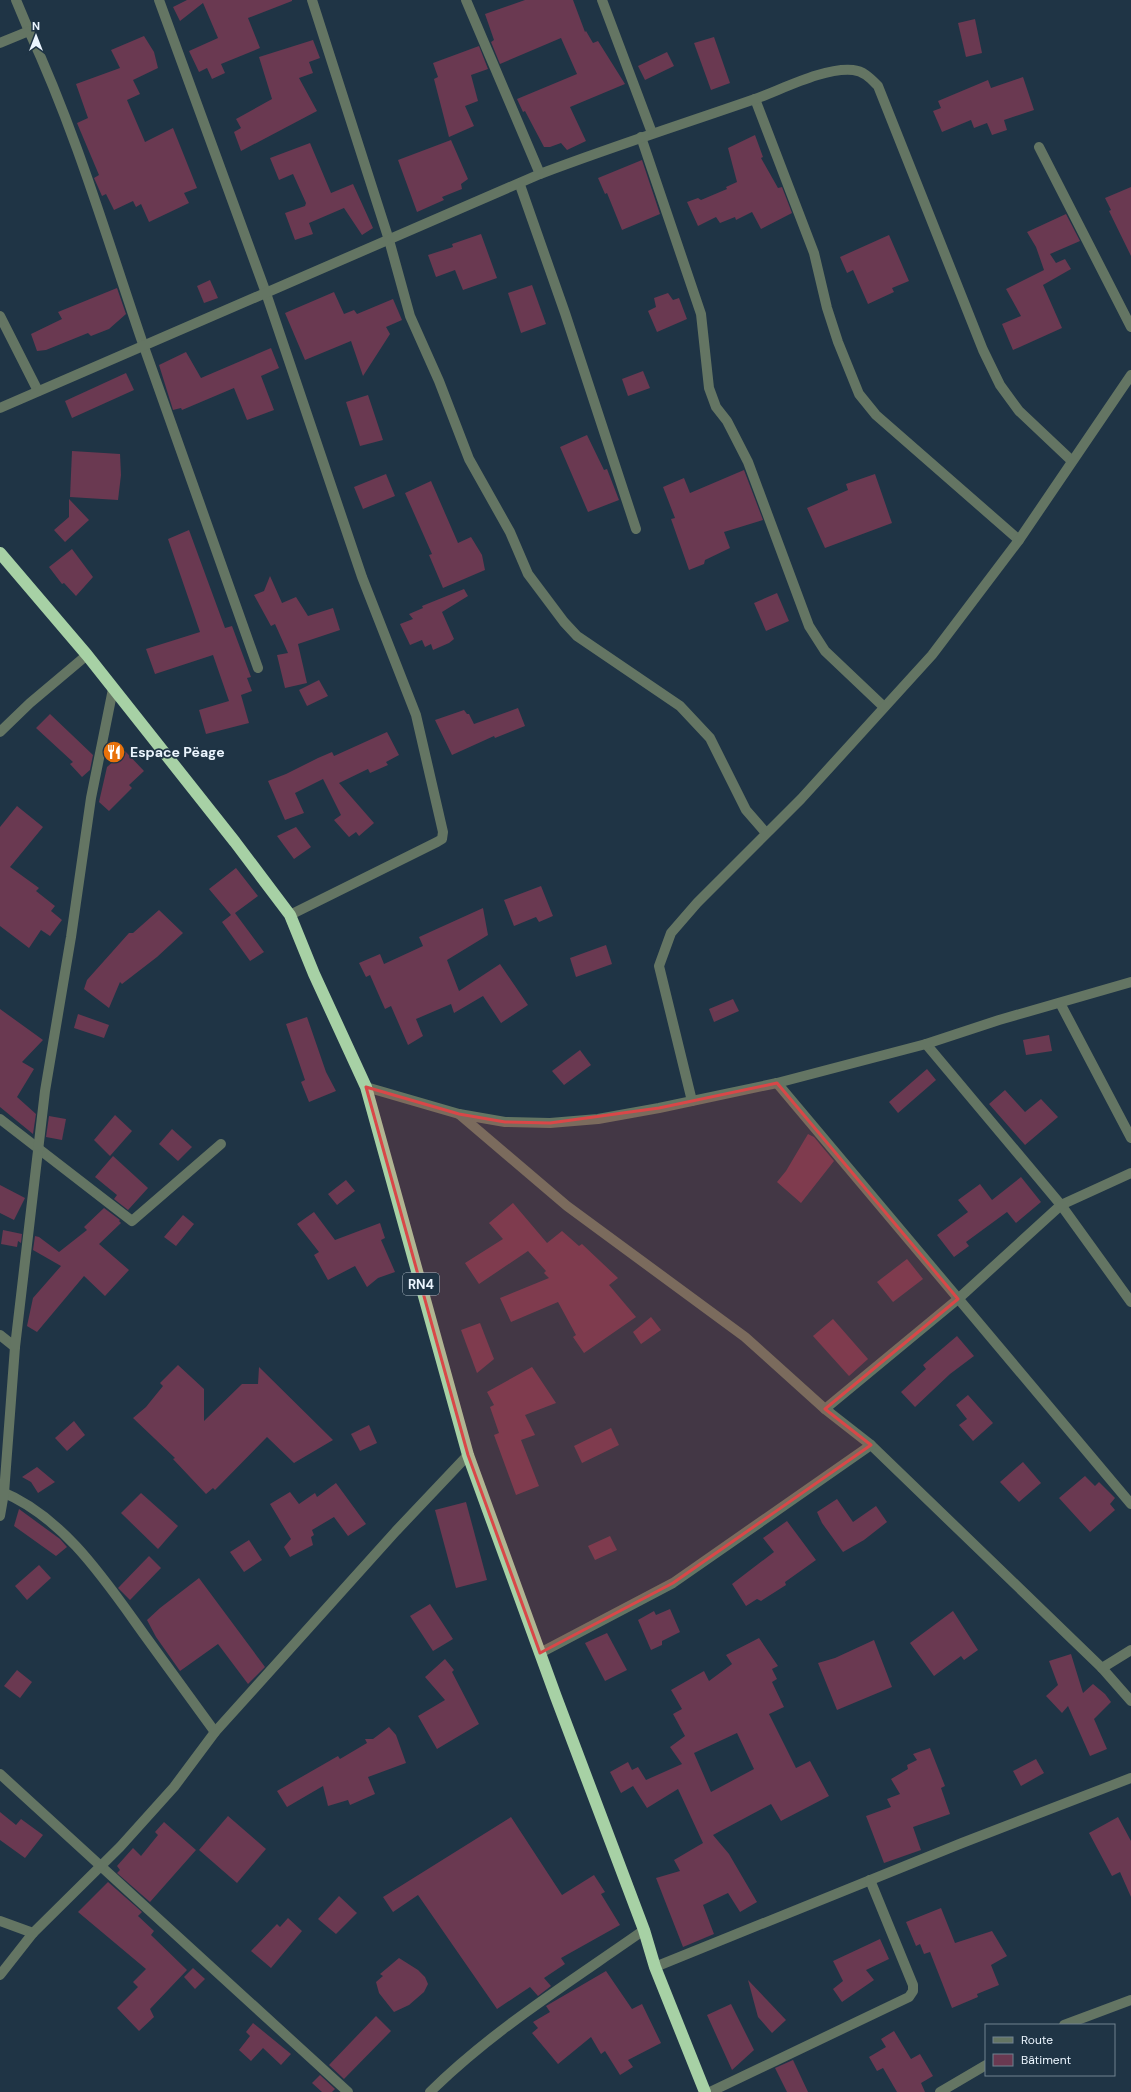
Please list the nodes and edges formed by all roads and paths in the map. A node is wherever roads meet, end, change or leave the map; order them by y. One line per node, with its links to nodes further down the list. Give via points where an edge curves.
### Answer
1 (16, 0): 6 (street)
2 (159, 0): 15 (street)
3 (312, 0): 14 (street)
4 (466, 0): 12 (street)
5 (602, 0): 9 (street)
6 (29, 32): 7 (street); 18 (street, via 83,166)
7 (0, 43)
8 (755, 99): 9 (street); 22 (street, via 833,70 855,70 868,76 878,86 983,350 1000,385 1019,411); 24 (street, via 814,253 829,315 859,394 876,414)
9 (652, 133): 10 (street)
10 (641, 137): 12 (street); 29 (street, via 701,314 709,388 716,407 727,421 748,462 809,626 825,651)
11 (1039, 147): 17 (street)
12 (540, 174): 13 (street)
13 (520, 185): 14 (street); 23 (street)
14 (388, 240): 15 (street); 31 (street, via 410,316 440,381 469,458 510,532 528,574 577,636 680,706 710,738 746,810)
15 (266, 293): 18 (street); 32 (street, via 362,577 416,715 443,832 442,839 437,842)
16 (0, 316): 20 (street)
17 (1131, 327)
18 (144, 345): 20 (street); 27 (street)
19 (1131, 374): 22 (street)
20 (38, 391): 21 (street)
21 (0, 408)
22 (1072, 461): 24 (street)
23 (636, 529)
24 (1019, 540): 29 (street, via 932,655)
25 (0, 553): 26 (highway, RN4)
26 (87, 655): 28 (highway, RN4); 30 (street)
27 (258, 668)
28 (113, 689): 32 (highway, RN4); 43 (street, via 90,798 46,1091)
29 (884, 708): 31 (street, via 801,799)
30 (0, 732)
31 (766, 833): 38 (street, via 670,933 659,966)
32 (290, 914): 37 (highway, RN4, via 314,974)
33 (1131, 982): 34 (street)
34 (1060, 1003): 35 (street); 41 (street)
35 (926, 1044): 36 (street); 45 (street)
36 (777, 1083): 38 (street); 46 (street)
37 (366, 1087): 39 (street); 52 (highway, RN4)
38 (692, 1102): 39 (street, via 598,1119 550,1123 505,1122)
39 (459, 1114): 50 (street, via 567,1206 746,1337)
40 (0, 1119): 43 (street)
41 (1131, 1138)
42 (221, 1144): 43 (street, via 132,1221)
43 (40, 1149): 49 (street)
44 (1131, 1173): 45 (street)
45 (1061, 1205): 46 (street); 47 (street)
46 (958, 1299): 50 (street); 54 (street)
47 (1131, 1302)
48 (0, 1335): 49 (street)
49 (15, 1348): 53 (street)
50 (825, 1409): 51 (street)
51 (871, 1445): 57 (street, via 673,1583); 58 (street)
52 (468, 1455): 57 (highway, RN4); 60 (street, via 385,1542)
53 (2, 1492): 55 (street); 60 (street, via 29,1506 63,1534 106,1582)
54 (1131, 1504)
55 (0, 1516)
56 (1131, 1650): 58 (street)
57 (540, 1653): 66 (highway, RN4)
58 (1102, 1668): 59 (street)
59 (1131, 1701)
60 (215, 1732): 63 (street, via 174,1787)
61 (0, 1774): 63 (street)
62 (1131, 1778): 64 (street)
63 (101, 1867): 67 (street); 73 (street)
64 (870, 1880): 68 (street); 76 (street, via 913,1985 909,1997)
65 (0, 1921): 67 (street)
66 (644, 1930): 68 (highway, RN4); 74 (street, via 520,2015 463,2060)
67 (33, 1933): 69 (street)
68 (655, 1967): 75 (highway, RN4)
69 (0, 1976)
70 (1131, 2000): 71 (street)
71 (1067, 2024)
72 (985, 2065): 77 (street)
73 (348, 2092)
74 (430, 2092)
75 (705, 2092)
76 (710, 2092)
77 (940, 2092)

